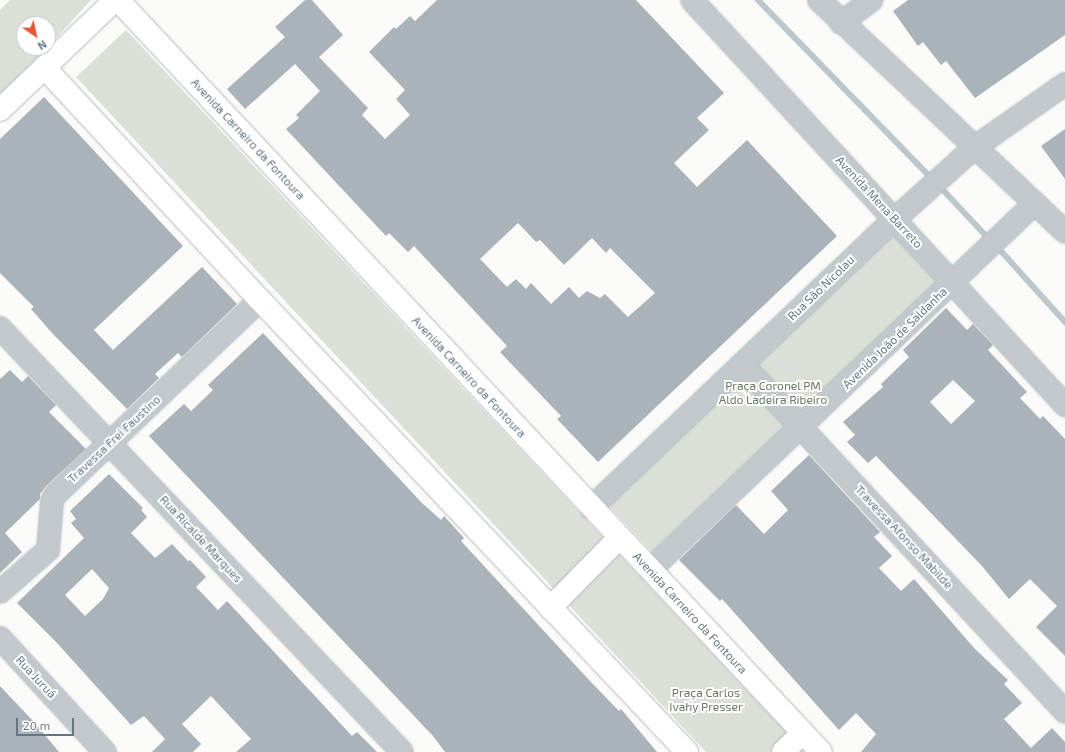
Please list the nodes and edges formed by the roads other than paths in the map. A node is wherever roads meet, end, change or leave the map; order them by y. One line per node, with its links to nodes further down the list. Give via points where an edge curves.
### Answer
1 (117, 0): 6 (main road); 20 (main road, Avenida Carneiro da Fontoura)
2 (692, 0): 11 (street, Avenida Mena Barreto)
3 (819, 0): 5 (street)
4 (871, 0): 5 (street)
5 (841, 23): 9 (street)
6 (44, 67): 8 (main road); 14 (main road)
7 (1065, 84): 9 (street, Rua São Nicolau)
8 (0, 110)
9 (975, 147): 10 (street); 11 (street, Rua São Nicolau)
10 (1035, 203): 12 (street); 13 (street, Avenida João de Saldanha)
11 (895, 218): 13 (street, Avenida Mena Barreto); 16 (street, Rua São Nicolau)
12 (1065, 232)
13 (954, 282): 17 (street, Avenida Mena Barreto); 18 (street, Avenida João de Saldanha)
14 (260, 300): 19 (street, Travessa Frei Faustino); 24 (main road)
15 (0, 328): 19 (street, Rua Ricalde Marques)
16 (742, 364): 18 (street, Travessa Afonso Mabilde); 20 (street, Rua São Nicolau)
17 (1065, 404)
18 (802, 426): 22 (street, Avenida João de Saldanha); 26 (street, Travessa Afonso Mabilde)
19 (111, 443): 23 (street, Travessa Frei Faustino, via 55,495 52,501 48,550); 29 (street, Rua Ricalde Marques)
20 (591, 508): 21 (main road, Avenida Carneiro da Fontoura)
21 (619, 538): 22 (main road, Avenida Carneiro da Fontoura); 24 (main road)
22 (650, 570): 27 (main road, Avenida Carneiro da Fontoura)
23 (0, 592)
24 (550, 608): 30 (main road)
25 (0, 638): 28 (street, Rua Juruá)
26 (1065, 712)
27 (802, 733): 31 (main road); 32 (main road, Avenida Carneiro da Fontoura)
28 (105, 752)
29 (402, 752)
30 (688, 752)
31 (783, 752)
32 (820, 752)

